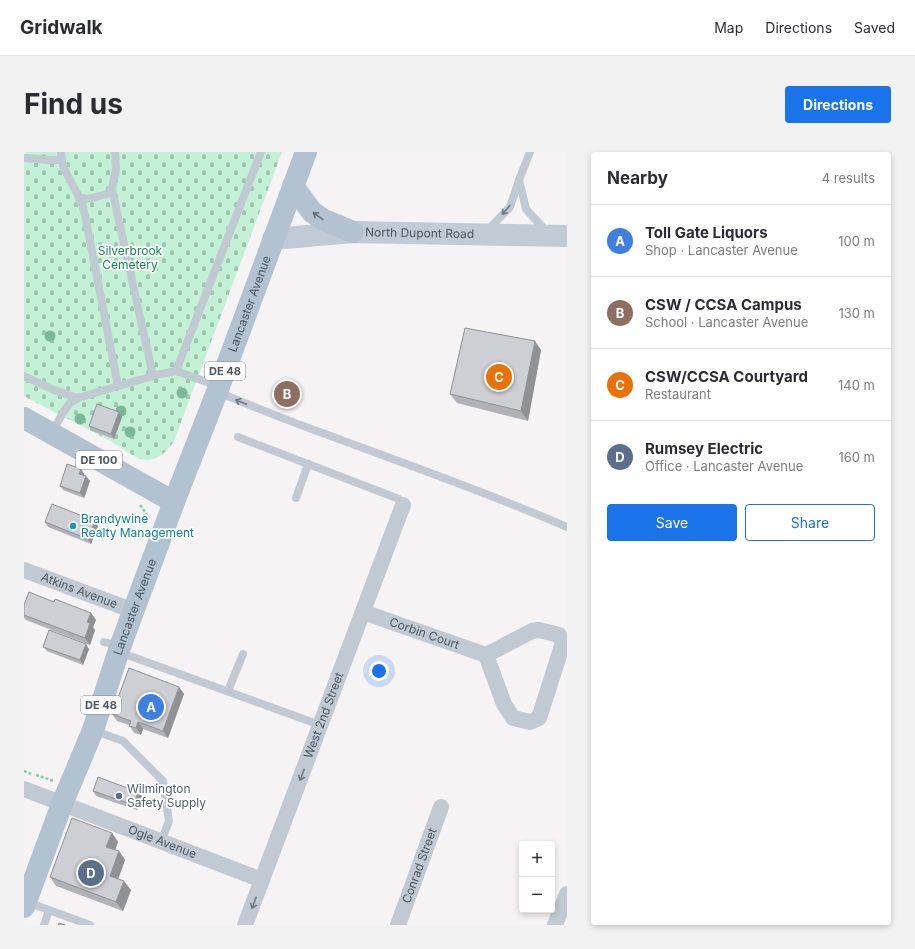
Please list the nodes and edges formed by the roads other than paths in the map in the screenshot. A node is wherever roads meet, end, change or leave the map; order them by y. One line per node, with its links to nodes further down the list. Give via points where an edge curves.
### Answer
1 (115, 152): 9 (lane, via 116,169)
2 (261, 152): 15 (lane)
3 (306, 152): 8 (main road, DE 48)
4 (530, 152): 7 (lane)
5 (62, 156): 6 (lane, via 48,160); 10 (lane, via 63,165)
6 (24, 158)
7 (519, 180): 12 (lane, one-way to 12, via 510,207); 13 (lane, via 526,209)
8 (294, 186): 11 (main road, one-way to 8, via 312,212); 14 (main road, DE 48)
9 (112, 189): 10 (lane, via 107,194 92,198); 17 (lane)
10 (79, 197): 18 (lane, via 85,215)
11 (353, 232): 12 (main road, North Dupont Road); 14 (main road, North Dupont Road)
12 (483, 234): 13 (main road, North Dupont Road)
13 (559, 236)
14 (273, 240): 19 (main road, Lancaster Avenue / DE 48)
15 (176, 371): 17 (lane); 19 (lane)
16 (24, 376): 20 (lane)
17 (153, 376): 18 (lane)
18 (118, 386): 20 (lane)
19 (218, 389): 26 (main road, Lancaster Avenue / DE 48); 28 (lane, one-way to 19, via 266,411)
20 (78, 398): 22 (lane, via 70,403)
21 (24, 418): 22 (main road, DE 100)
22 (51, 433): 26 (main road, DE 100)
23 (238, 437): 24 (lane)
24 (308, 464): 25 (lane); 27 (lane, via 399,499)
25 (296, 498)
26 (174, 502): 30 (main road, Lancaster Avenue / DE 48)
27 (403, 505): 31 (street, West 2nd Street)
28 (567, 527)
29 (24, 570): 30 (street, Atkins Avenue)
30 (134, 611): 32 (main road, Lancaster Avenue / DE 48)
31 (363, 612): 34 (street, Corbin Court); 36 (street, West 2nd Street)
32 (114, 647): 35 (lane); 37 (main road, Lancaster Avenue / DE 48)
33 (243, 654): 35 (lane)
34 (486, 655): 34 (street, via 532,631 539,630 559,635 563,643 539,718 530,722 513,718 504,704)
35 (228, 691): 36 (lane)
36 (320, 725): 42 (street, West 2nd Street, one-way to 42)
37 (92, 730): 39 (main road, Lancaster Avenue / DE 48); 41 (lane, via 123,741 163,780 169,821)
38 (24, 789): 39 (street, Ogle Avenue)
39 (62, 804): 41 (street, Ogle Avenue); 44 (main road, Lancaster Avenue / DE 48)
40 (441, 807): 49 (street, Conrad Street)
41 (161, 842): 42 (street, Ogle Avenue)
42 (262, 880): 48 (street, West 2nd Street, one-way to 48)
43 (567, 894): 50 (street)
44 (25, 903): 45 (lane)
45 (49, 910): 46 (lane); 47 (lane)
46 (44, 925)
47 (90, 925)
48 (246, 925)
49 (398, 925)
50 (555, 925)

